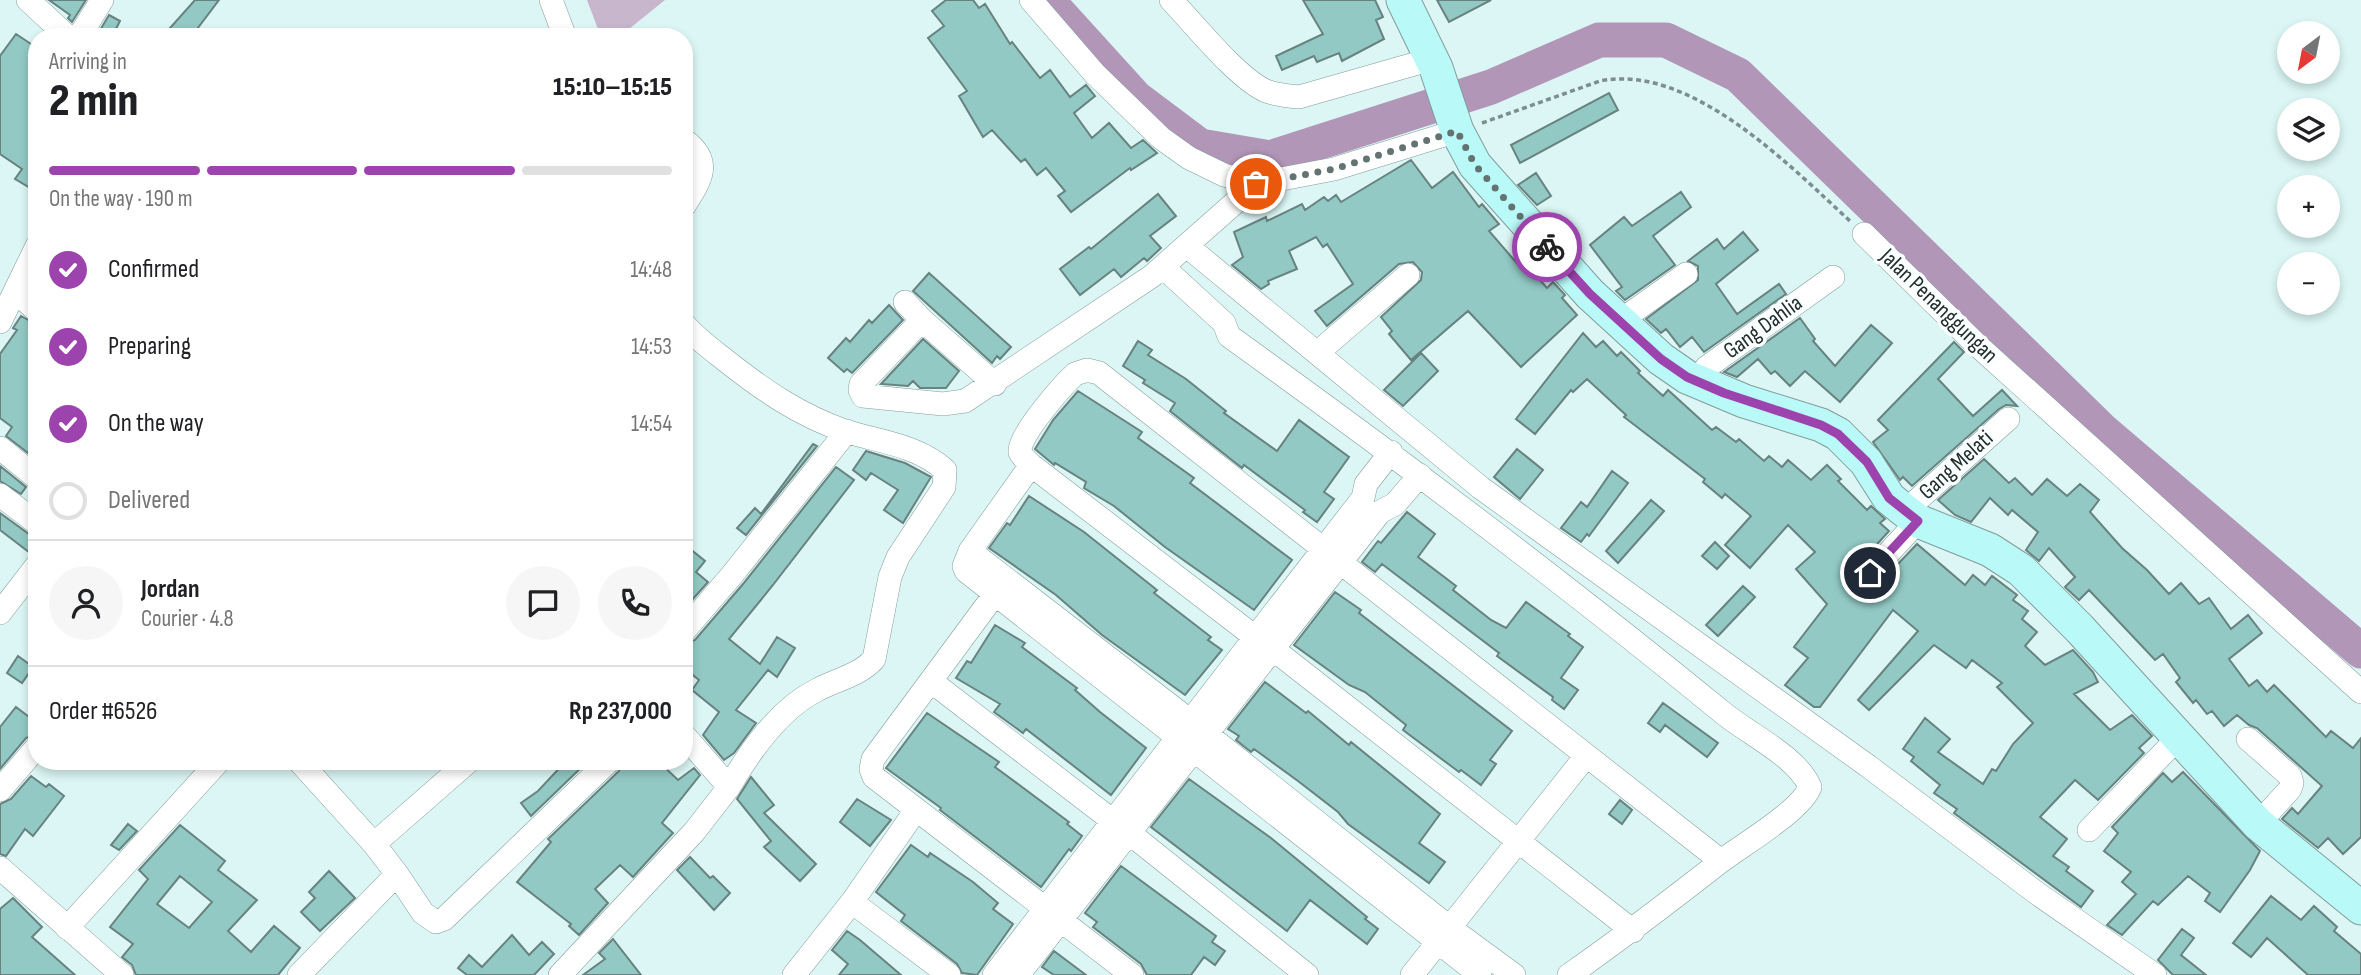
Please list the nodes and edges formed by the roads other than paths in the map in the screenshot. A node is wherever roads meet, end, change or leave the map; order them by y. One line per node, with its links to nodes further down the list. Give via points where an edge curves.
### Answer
1 (28, 0): 7 (street)
2 (102, 0): 8 (street)
3 (551, 0): 9 (street)
4 (1031, 0): 13 (street, via 1095,74 1161,138 1224,175)
5 (1171, 0): 10 (street, via 1249,80 1283,96 1298,97)
6 (1403, 0): 10 (street)
7 (58, 28)
8 (85, 28)
9 (562, 28)
10 (1434, 64): 11 (street)
11 (1455, 127): 13 (street, via 1334,169); 26 (street, via 1482,174)
12 (693, 148): 14 (street, via 702,171)
13 (1256, 184): 16 (street)
14 (693, 192)
15 (1864, 234): 52 (street, Jalan Penanggungan, via 1976,344)
16 (1188, 247): 18 (street); 29 (street)
17 (28, 264): 22 (street)
18 (1157, 271): 31 (street); 35 (street, via 1224,323 1229,336)
19 (1686, 274): 26 (street)
20 (1408, 275): 29 (street)
21 (1833, 276): 30 (street, Gang Dahlia, via 1707,367)
22 (15, 291): 24 (street); 27 (street)
23 (905, 302): 25 (street)
24 (28, 303)
25 (922, 320): 31 (street); 31 (street, via 861,384 863,396 956,404)
26 (1620, 321): 30 (street, via 1661,359)
27 (0, 322)
28 (693, 335): 33 (street, via 793,410)
29 (1317, 353): 93 (street, via 1481,488)
30 (1696, 381): 42 (street, via 1838,434 1867,462 1889,498)
31 (995, 384)
32 (2008, 419): 42 (street, Gang Melati)
33 (847, 431): 49 (street); 63 (street, via 891,442 936,462 945,470 944,487 898,557 874,659 790,709 764,736)
34 (0, 448): 37 (street)
35 (1391, 452): 38 (street); 40 (street, via 1366,484)
36 (1031, 465): 43 (street); 44 (street, via 1021,456 1025,435 1075,374 1098,373); 50 (street)
37 (28, 471)
38 (1420, 475): 40 (street, via 1395,504); 71 (street, via 1805,776 1810,787 1800,803)
39 (0, 495): 41 (street)
40 (1372, 505): 44 (street)
41 (28, 516)
42 (1912, 516): 45 (street, Gang Melati); 54 (street, via 1990,550 2021,570)
43 (970, 551): 47 (street, via 966,571); 53 (street)
44 (1332, 555): 50 (street); 57 (street)
45 (1870, 573)
46 (28, 577): 48 (street)
47 (995, 594): 51 (street); 53 (street)
48 (0, 613)
49 (693, 620)
50 (1264, 643): 53 (street); 69 (street)
51 (932, 682): 65 (street, via 873,759 871,769 874,777); 67 (street)
52 (2361, 692)
53 (1192, 735): 67 (street); 79 (street)
54 (2179, 737): 66 (street); 68 (street)
55 (2248, 739): 66 (street, via 2290,776 2292,783)
56 (693, 745): 63 (street)
57 (1586, 756): 69 (street); 71 (street)
58 (28, 757): 64 (street)
59 (211, 770): 77 (street)
60 (307, 770): 70 (street)
61 (459, 770): 70 (street)
62 (600, 770): 73 (street, via 443,919 436,922 426,916)
63 (729, 787): 82 (street, via 694,832)
64 (0, 790)
65 (916, 810): 74 (street); 76 (street)
66 (2258, 824): 75 (street)
67 (1121, 826): 76 (street); 88 (street)
68 (2089, 831)
69 (1517, 842): 78 (street); 79 (street)
70 (374, 844): 73 (street)
71 (1721, 861): 78 (street)
72 (0, 868): 77 (street)
73 (397, 874): 81 (street)
74 (852, 902): 83 (street); 84 (street)
75 (2361, 908)
76 (1053, 913): 85 (street); 86 (street); 87 (street)
77 (67, 928): 80 (street)
78 (1633, 931): 92 (street)
79 (1445, 935): 89 (street); 90 (street); 91 (street)
80 (122, 975)
81 (299, 975)
82 (560, 975)
83 (794, 975)
84 (949, 975)
85 (993, 975)
86 (1018, 975)
87 (1132, 975)
88 (1307, 975)
89 (1412, 975)
90 (1480, 975)
91 (1514, 975)
92 (1569, 975)
93 (2154, 975)

